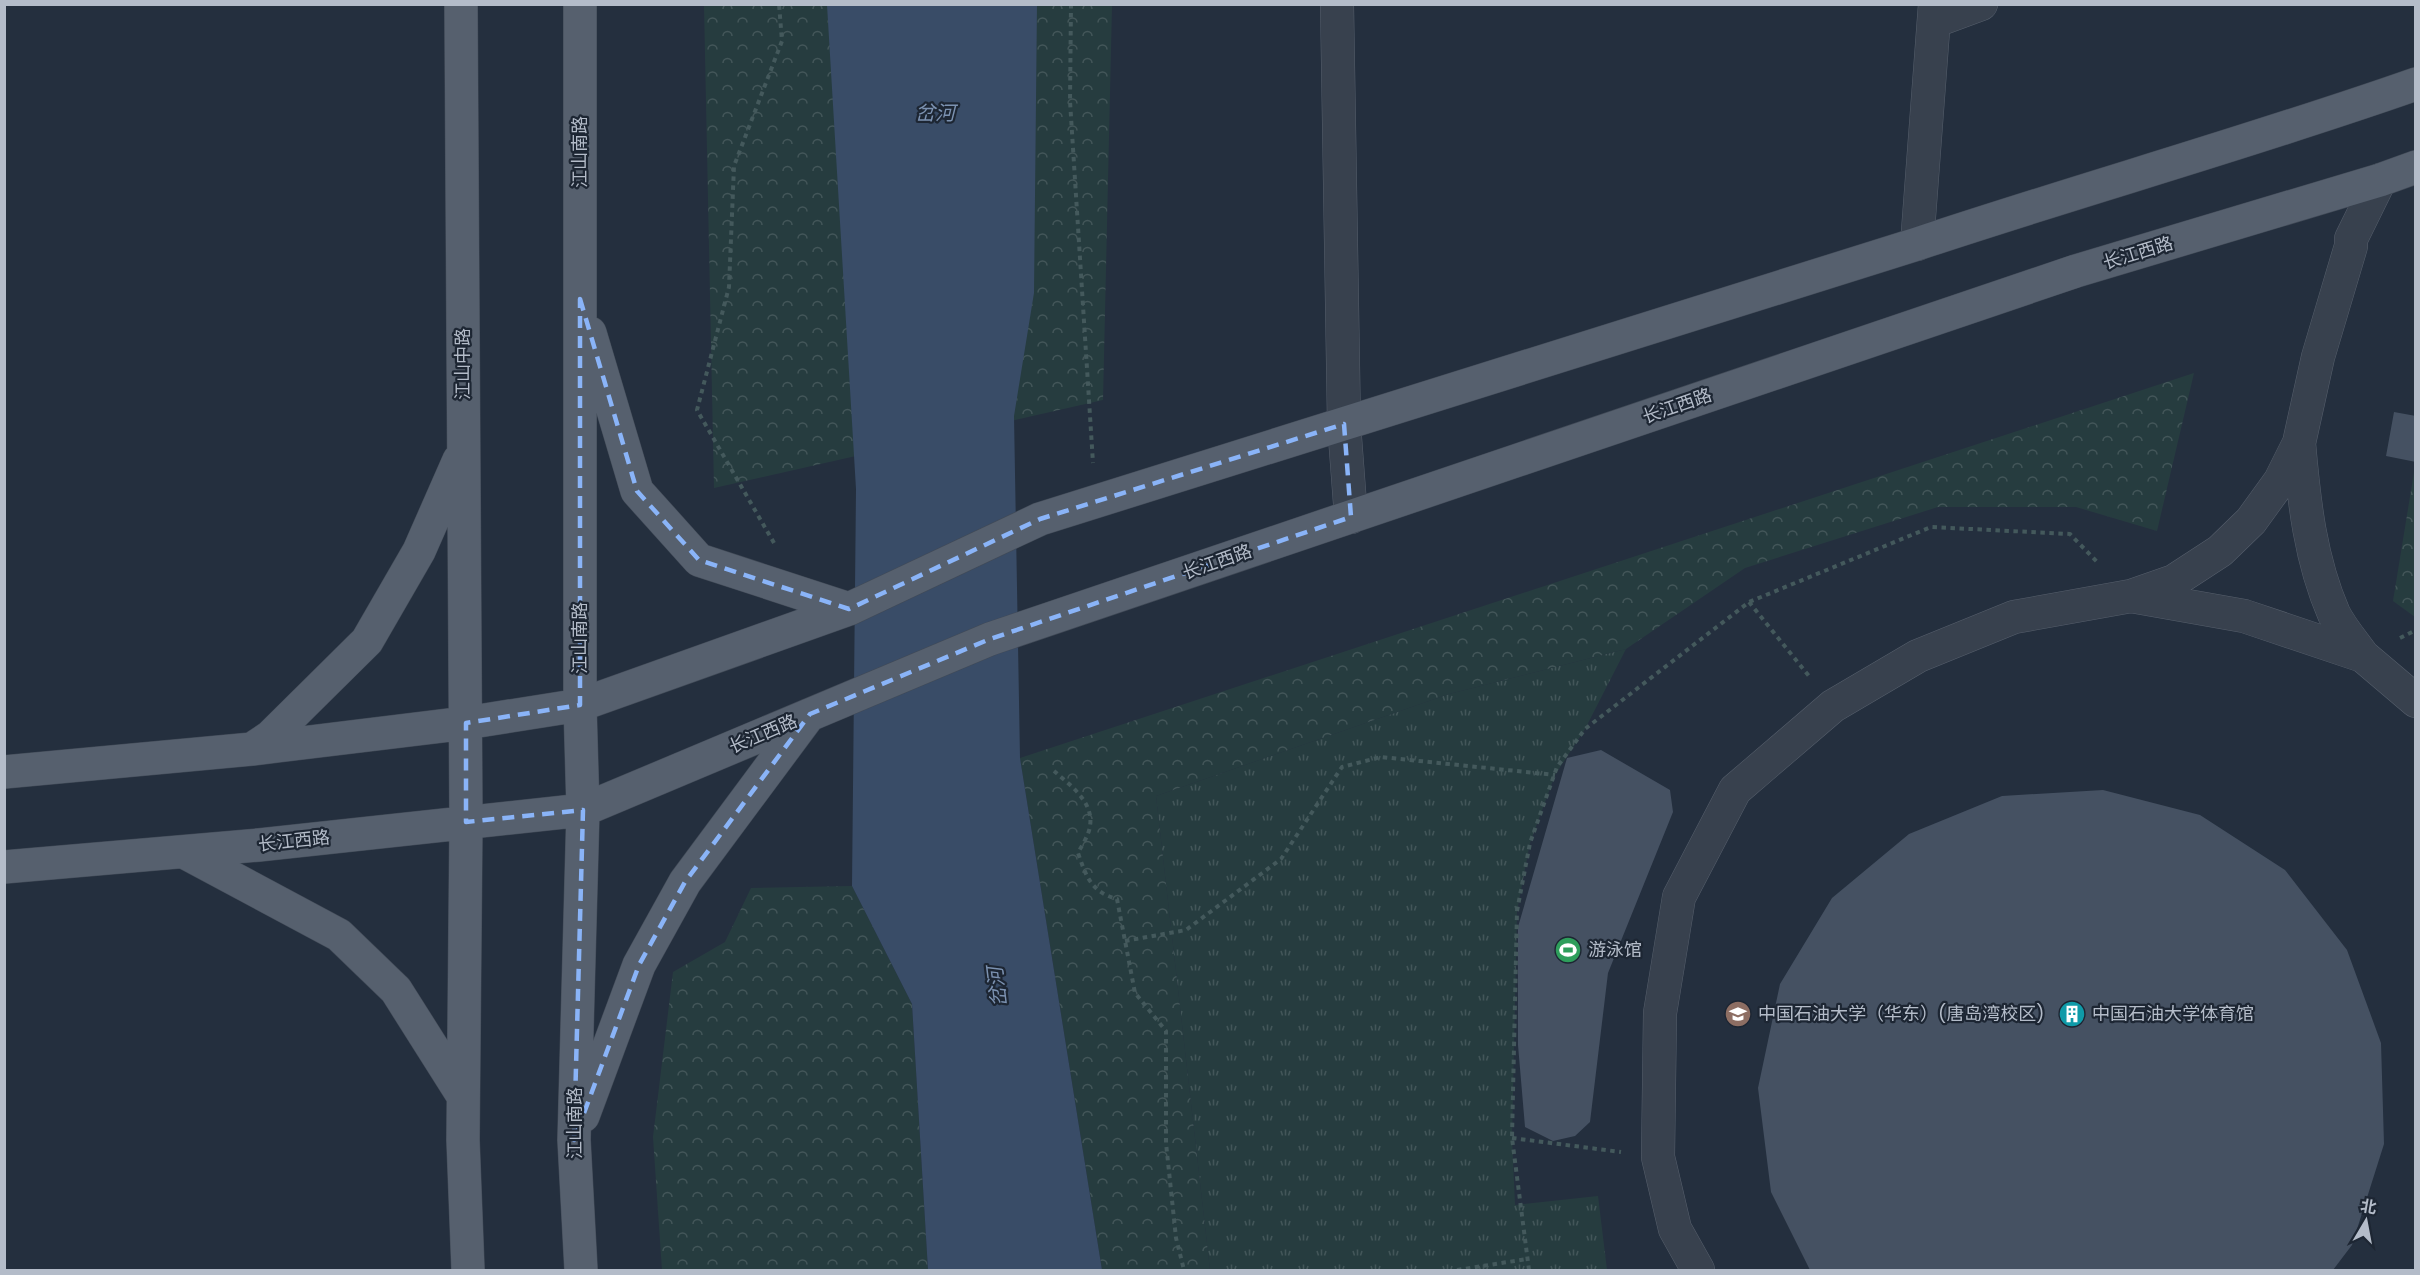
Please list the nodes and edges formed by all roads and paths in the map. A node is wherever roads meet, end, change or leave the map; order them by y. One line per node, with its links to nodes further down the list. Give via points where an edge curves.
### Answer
1 (461, 4): 15 (main road, 江山中路)
2 (580, 4): 12 (main road, 江山南路)
3 (779, 4): 18 (path, via 782,41 734,166 729,287 697,410)
4 (1071, 4): 16 (path, via 1070,101)
5 (1337, 4): 13 (street)
6 (1981, 4): 7 (street)
7 (1935, 13): 11 (street)
8 (2415, 84): 11 (main road)
9 (2415, 167): 10 (main road, 长江西路)
10 (2379, 180): 14 (street, via 2351,239); 17 (main road, 长江西路, via 2076,271)
11 (1917, 244): 13 (main road)
12 (580, 299): 21 (main road, via 637,491 699,560); 24 (main road, 江山南路)
13 (1344, 424): 16 (main road); 17 (street)
14 (2299, 442): 19 (street, via 2280,481 2257,513 2220,551 2174,581); 22 (street, via 2306,523 2318,570 2335,615)
15 (464, 450): 27 (main road, 江山中路); 28 (main road, via 419,551 367,641 270,737)
16 (1095, 502): 21 (main road, via 1040,519)
17 (1351, 517): 26 (main road, 长江西路, via 990,639)
18 (775, 544)
19 (2131, 597): 22 (street, via 2244,616); 25 (street, via 2014,617 1918,656)
20 (1749, 602): 25 (path)
21 (849, 609): 24 (main road)
22 (2363, 656): 23 (street)
23 (2415, 701)
24 (580, 705): 27 (main road); 32 (main road, 江山南路)
25 (1833, 706): 40 (street, via 1735,790 1679,897 1660,1013)
26 (810, 714): 32 (main road, 长江西路); 39 (main road, via 685,882 639,965)
27 (466, 723): 28 (main road); 33 (main road)
28 (252, 749): 30 (main road)
29 (1054, 771): 36 (path, via 1088,806 1090,826 1078,853 1087,880 1117,899)
30 (4, 772)
31 (1555, 775): 36 (path, via 1381,757 1342,767 1281,859 1186,930)
32 (583, 810): 33 (main road, 长江西路); 39 (main road, 江山南路)
33 (466, 822): 34 (main road, 长江西路); 37 (main road)
34 (184, 852): 35 (main road, 长江西路); 37 (main road, via 339,935 396,990)
35 (4, 867)
36 (1125, 941): 44 (path, via 1135,993 1166,1031 1166,1143 1176,1238)
37 (463, 1096): 42 (main road)
38 (1512, 1138): 40 (path)
39 (574, 1140): 43 (main road, 江山南路)
40 (1658, 1156): 46 (street, via 1675,1229)
41 (1527, 1259): 45 (path)
42 (468, 1270)
43 (581, 1270)
44 (1184, 1270)
45 (1457, 1270)
46 (1698, 1270)

